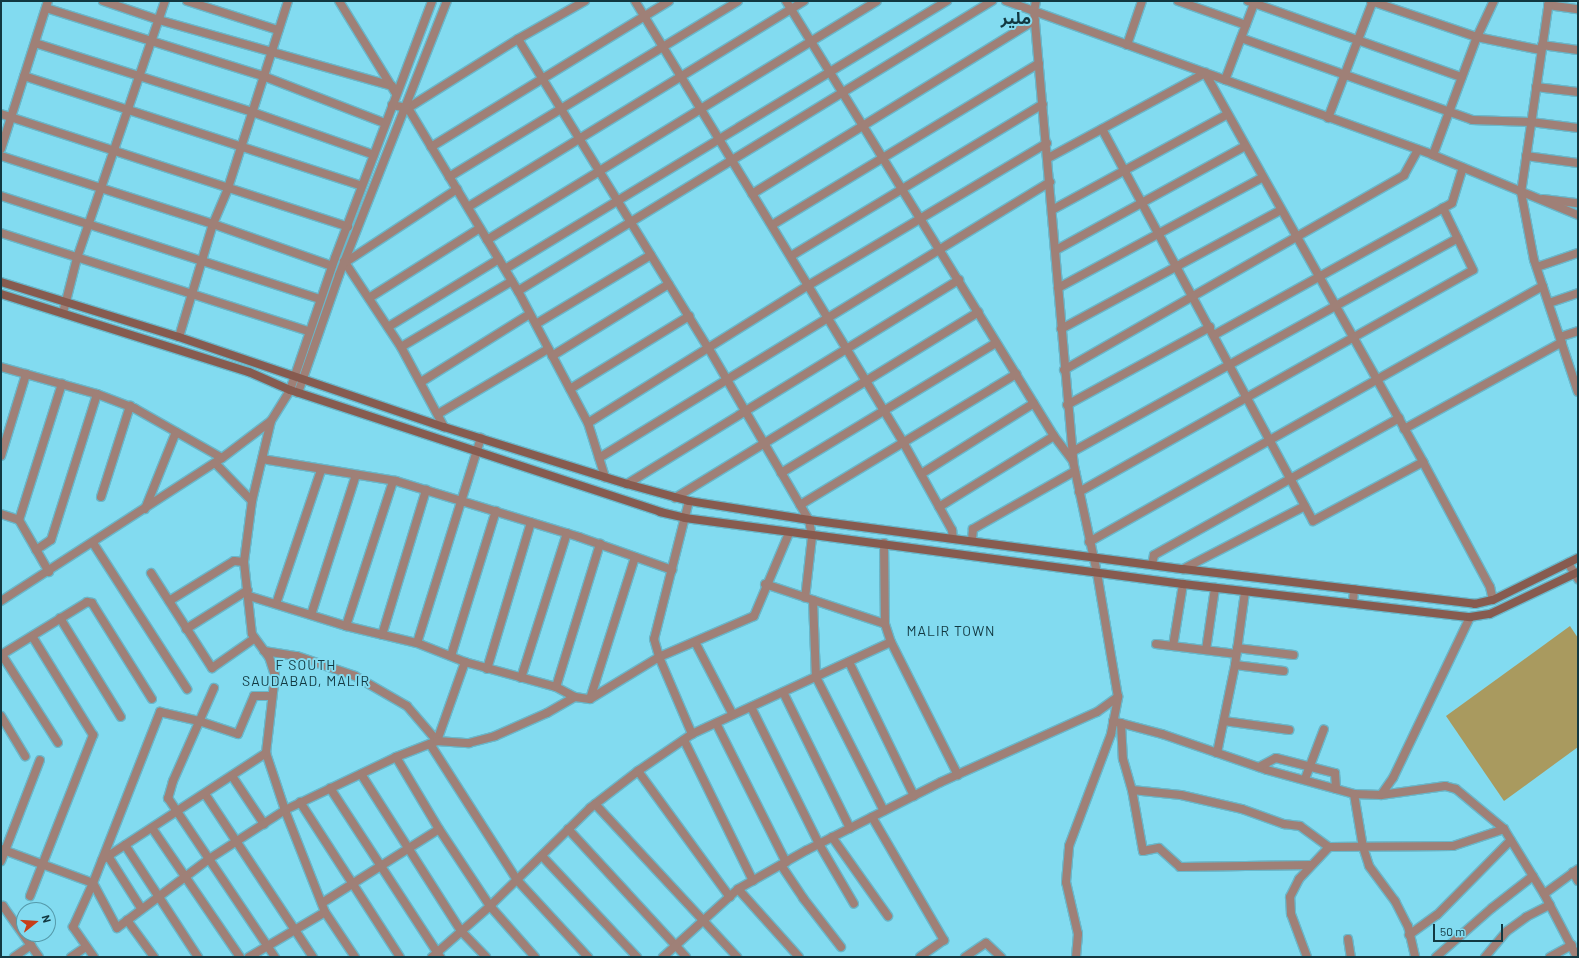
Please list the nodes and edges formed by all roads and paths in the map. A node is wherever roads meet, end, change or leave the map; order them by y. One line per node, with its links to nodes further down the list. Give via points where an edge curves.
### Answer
1 (103, 1): 30 (street)
2 (165, 1): 30 (street)
3 (187, 1): 33 (street)
4 (288, 1): 33 (street)
5 (339, 1): 58 (street)
6 (432, 1): 58 (street)
7 (447, 1): 64 (street)
8 (585, 1): 36 (street)
9 (635, 1): 29 (street)
10 (669, 1): 29 (street)
11 (738, 1): 42 (street)
12 (786, 1): 26 (street)
13 (804, 1): 26 (street)
14 (877, 1): 38 (street)
15 (947, 1): 47 (street)
16 (992, 1): 60 (street)
17 (1006, 1): 28 (street)
18 (1036, 1): 28 (street)
19 (1142, 1): 41 (street)
20 (1178, 1): 32 (street)
21 (1372, 1): 34 (street); 37 (street)
22 (1493, 1): 34 (street)
23 (1252, 2): 32 (street); 37 (street)
24 (1548, 3): 27 (street); 43 (street)
25 (47, 4): 39 (street); 40 (street)
26 (790, 9): 38 (street); 53 (street)
27 (1578, 9)
28 (1034, 11): 31 (street); 41 (street)
29 (644, 16): 42 (street); 55 (street)
30 (158, 20): 40 (street); 45 (street)
31 (1035, 20): 46 (street); 75 (street)
32 (1246, 26): 35 (street)
33 (278, 30): 45 (street)
34 (1477, 37): 43 (street); 54 (street)
35 (1241, 38): 52 (street); 56 (street)
36 (518, 39): 55 (street); 64 (street)
37 (1358, 40): 52 (street); 54 (street)
38 (810, 41): 47 (street); 65 (street)
39 (34, 43): 49 (street); 50 (street)
40 (151, 43): 50 (street); 51 (street)
41 (1127, 45): 48 (street)
42 (662, 46): 53 (street); 63 (street)
43 (1542, 48): 44 (street); 57 (street)
44 (1578, 50)
45 (271, 53): 51 (street); 58 (street)
46 (1039, 63): 61 (street); 91 (street)
47 (829, 72): 60 (street); 79 (street)
48 (1205, 73): 56 (street); 69 (street); 77 (street)
49 (24, 76): 66 (street); 71 (street)
50 (140, 76): 66 (street); 67 (street)
51 (263, 76): 67 (street); 74 (street)
52 (1345, 76): 70 (street); 72 (street)
53 (681, 77): 65 (street); 78 (street)
54 (1462, 77): 70 (street)
55 (543, 78): 63 (street); 83 (street)
56 (1225, 80): 72 (street)
57 (1536, 87): 59 (street); 73 (street)
58 (394, 89): 62 (street)
59 (1578, 92)
60 (842, 93): 75 (street); 93 (street)
61 (1043, 104): 80 (street); 104 (street)
62 (392, 105): 64 (street); 74 (street)
63 (561, 107): 78 (street); 98 (street)
64 (406, 108): 83 (street); 138 (street)
65 (700, 109): 79 (street); 96 (street)
66 (128, 111): 82 (street); 86 (street)
67 (252, 112): 82 (street); 87 (street)
68 (1, 114): 71 (street)
69 (1228, 114): 81 (street); 97 (street)
70 (1448, 114): 73 (street, via 1472,120); 88 (street)
71 (10, 118): 84 (street); 86 (street)
72 (1328, 118): 85 (street)
73 (1531, 122): 76 (street); 90 (street)
74 (385, 123): 87 (street)
75 (863, 126): 91 (street); 107 (street)
76 (1578, 128)
77 (1102, 129): 92 (street); 97 (street)
78 (580, 139): 96 (street); 113 (street)
79 (719, 140): 93 (street); 110 (street)
80 (1047, 143): 92 (street); 118 (street)
81 (1245, 146): 99 (street); 111 (street)
82 (241, 147): 101 (street); 102 (street)
83 (431, 147): 98 (street)
84 (1, 150)
85 (1418, 150): 88 (street); 128 (street, via 1404,175)
86 (115, 151): 102 (street); 105 (street)
87 (374, 155): 101 (street)
88 (1433, 155): 95 (street)
89 (1, 156): 105 (street)
90 (1526, 156): 94 (street); 106 (street)
91 (883, 158): 104 (street); 122 (street)
92 (1048, 158): 100 (street)
93 (732, 161): 107 (street); 119 (street)
94 (1578, 163)
95 (1463, 168): 106 (street); 114 (street, via 1452,203)
96 (600, 170): 110 (street); 129 (street)
97 (1124, 170): 111 (street); 115 (street)
98 (449, 177): 103 (street)
99 (1263, 177): 116 (street); 126 (street)
100 (1050, 182): 115 (street); 130 (street)
101 (362, 186): 123 (street)
102 (228, 188): 121 (street); 123 (street)
103 (456, 189): 113 (street); 138 (street)
104 (902, 189): 118 (street); 134 (street)
105 (101, 190): 120 (street); 121 (street)
106 (1521, 192): 109 (street); 141 (street)
107 (752, 194): 122 (street)
108 (1, 196): 120 (street)
109 (1535, 198): 112 (street); 117 (street)
110 (618, 201): 119 (street); 142 (street)
111 (1142, 203): 126 (street); 131 (street)
112 (1578, 203)
113 (468, 207): 124 (street)
114 (1443, 208): 127 (street); 143 (street)
115 (1052, 210): 131 (street)
116 (1281, 210): 128 (street); 140 (street)
117 (1578, 216)
118 (921, 218): 130 (street); 148 (street)
119 (631, 222): 133 (street); 151 (street)
120 (89, 224): 135 (street); 137 (street)
121 (213, 224): 137 (street); 139 (street)
122 (772, 226): 134 (street)
123 (348, 227): 139 (street)
124 (480, 228): 129 (street); 156 (street)
125 (1, 233): 135 (street)
126 (1159, 234): 140 (street); 150 (street)
127 (1458, 238): 160 (street); 174 (street, via 1473,270)
128 (1297, 239): 143 (street); 155 (street)
129 (487, 240): 136 (street)
130 (941, 250): 144 (street); 165 (street)
131 (1056, 250): 150 (street)
132 (1578, 253): 141 (street)
133 (651, 255): 147 (street); 166 (street)
134 (791, 256): 148 (street)
135 (77, 258): 152 (street); 158 (street)
136 (499, 259): 142 (street); 167 (street)
137 (204, 260): 152 (street); 157 (street)
138 (345, 262): 156 (street); 188 (street)
139 (332, 266): 157 (street)
140 (1177, 266): 155 (street); 169 (street)
141 (1537, 267): 149 (street)
142 (505, 269): 145 (street)
143 (1319, 277): 160 (street); 172 (street)
144 (959, 280): 161 (street); 179 (street)
145 (512, 281): 151 (street); 177 (street)
146 (1, 282): 158 (main road)
147 (669, 284): 164 (street); 180 (street)
148 (809, 285): 165 (street); 178 (street)
149 (1543, 286): 159 (street); 191 (street)
150 (1058, 288): 169 (street)
151 (518, 291): 163 (street)
152 (191, 293): 171 (street); 173 (street)
153 (1, 294): 162 (main road)
154 (1578, 294): 159 (street)
155 (1194, 297): 168 (street); 183 (street)
156 (369, 298): 167 (street)
157 (320, 299): 171 (street)
158 (67, 302): 162 (street); 173 (main road)
159 (1549, 303): 175 (street)
160 (1335, 306): 174 (street); 181 (street)
161 (978, 312): 176 (street); 190 (street)
162 (63, 313): 195 (main road, via 248,372)
163 (530, 314): 166 (street); 192 (street)
164 (689, 316): 178 (street); 194 (street)
165 (829, 318): 179 (street); 189 (street)
166 (536, 324): 180 (street)
167 (388, 327): 177 (street)
168 (1210, 327): 172 (street); 201 (street)
169 (1061, 329): 183 (street)
170 (1578, 331): 175 (street)
171 (309, 332): 187 (street)
172 (1214, 335): 181 (street)
173 (179, 337): 187 (main road)
174 (1353, 338): 191 (street); 199 (street)
175 (1561, 340): 184 (street); 210 (street)
176 (996, 342): 186 (street); 203 (street)
177 (401, 347): 192 (street)
178 (708, 349): 189 (street); 208 (street)
179 (848, 349): 190 (street); 204 (street)
180 (550, 352): 194 (street); 205 (street)
181 (1230, 364): 199 (street); 218 (street)
182 (1, 367): 185 (street)
183 (1064, 370): 201 (street)
184 (1575, 370): 196 (street)
185 (26, 374): 193 (street); 219 (street)
186 (1016, 374): 200 (street); 215 (street)
187 (294, 377): 188 (main road); 195 (street)
188 (302, 380): 197 (street); 209 (main road)
189 (727, 380): 204 (street); 220 (street)
190 (866, 380): 203 (street); 216 (street)
191 (1378, 381): 206 (street); 214 (street)
192 (420, 382): 205 (street)
193 (62, 384): 198 (street); 248 (street)
194 (570, 389): 208 (street)
195 (290, 390): 197 (main road); 207 (street)
196 (1578, 392)
197 (298, 393): 217 (main road)
198 (97, 394): 202 (street); 260 (street, via 51,540)
199 (1248, 397): 214 (street); 235 (street)
200 (1034, 403): 212 (street); 228 (street)
201 (1067, 405): 218 (street)
202 (130, 406): 211 (street); 236 (street)
203 (884, 410): 215 (street); 227 (street)
204 (746, 412): 216 (street); 233 (street)
205 (438, 414): 209 (street)
206 (1399, 418): 210 (street); 231 (street)
207 (271, 421): 221 (street); 222 (street)
208 (588, 423): 220 (street)
209 (444, 427): 213 (main road)
210 (1404, 429): 224 (street)
211 (176, 432): 222 (street); 244 (street)
212 (1054, 436): 223 (street); 243 (street)
213 (481, 438): 217 (street); 230 (main road)
214 (1271, 440): 231 (street); 256 (street)
215 (903, 442): 228 (street); 241 (street)
216 (764, 444): 227 (street); 237 (street)
217 (477, 452): 240 (street); 247 (main road)
218 (1072, 452): 223 (street)
219 (1, 456)
220 (599, 458): 230 (street)
221 (262, 459): 225 (street); 238 (street)
222 (219, 461): 238 (street); 244 (street)
223 (1073, 461): 226 (street)
224 (1423, 462): 242 (street, via 1313,521); 281 (street, via 1490,586)
225 (321, 470): 229 (street); 284 (street)
226 (1075, 471): 235 (street); 255 (street, via 973,529)
227 (781, 473): 241 (street)
228 (921, 474): 243 (street)
229 (356, 475): 232 (street); 285 (street)
230 (605, 477): 233 (main road)
231 (1291, 478): 242 (street); 266 (street, via 1154,555)
232 (393, 481): 234 (street); 289 (street)
233 (626, 484): 237 (main road)
234 (426, 490): 240 (street); 291 (street)
235 (1079, 492): 256 (street)
236 (102, 497)
237 (675, 498): 239 (main road)
238 (252, 500): 264 (street)
239 (689, 501): 247 (street); 249 (main road)
240 (463, 502): 245 (street); 296 (street)
241 (800, 504): 249 (street)
242 (1305, 506): 267 (street)
243 (939, 507): 254 (street)
244 (146, 509): 257 (street)
245 (496, 512): 250 (street); 304 (street)
246 (1, 514): 248 (street)
247 (685, 518): 252 (main road); 268 (street)
248 (19, 520): 260 (street)
249 (809, 520): 253 (street); 254 (main road)
250 (531, 522): 251 (street); 309 (street)
251 (567, 533): 259 (street); 312 (street)
252 (789, 533): 253 (main road); 273 (street)
253 (812, 537): 258 (main road); 280 (street)
254 (954, 538): 255 (main road)
255 (972, 540): 261 (main road)
256 (1089, 542): 261 (street)
257 (93, 543): 269 (street); 315 (street)
258 (884, 543): 271 (main road); 288 (street)
259 (600, 544): 262 (street); 313 (street)
260 (36, 550): 269 (street)
261 (1093, 556): 266 (main road); 271 (street)
262 (635, 557): 268 (street); 321 (street)
263 (1578, 558): 265 (main road)
264 (244, 562): 278 (street); 282 (street, via 234,560)
265 (1568, 563): 272 (street); 281 (main road)
266 (1152, 564): 267 (main road)
267 (1183, 569): 276 (main road)
268 (672, 570): 305 (street, via 654,639)
269 (49, 572): 279 (street)
270 (151, 573): 282 (street)
271 (1097, 573): 274 (main road); 319 (street)
272 (1577, 575): 286 (main road, via 1490,614)
273 (765, 584): 280 (street); 294 (street, via 754,616)
274 (1182, 584): 275 (main road); 298 (street)
275 (1215, 588): 277 (main road); 299 (street)
276 (1354, 589): 281 (main road, via 1475,604); 283 (street)
277 (1245, 592): 283 (main road); 301 (street)
278 (248, 593): 284 (street); 290 (street); 293 (street, via 252,634)
279 (2, 599)
280 (809, 599): 288 (street); 311 (street)
281 (1493, 600)
282 (169, 601): 290 (street)
283 (1353, 603): 286 (main road)
284 (276, 604): 285 (street)
285 (311, 615): 289 (street)
286 (1470, 617): 353 (street, via 1393,778)
287 (60, 618): 292 (street); 320 (street, via 87,602 92,603); 325 (street)
288 (885, 624): 295 (street)
289 (346, 626): 291 (street)
290 (186, 629): 293 (street, via 212,668)
291 (382, 635): 296 (street)
292 (32, 636): 302 (street); 381 (street, via 92,735)
293 (255, 638): 300 (street)
294 (695, 642): 305 (street); 324 (street)
295 (891, 642): 307 (street); 345 (street)
296 (416, 643): 304 (street)
297 (1156, 644): 298 (street)
298 (1173, 646): 299 (street)
299 (1206, 650): 301 (street)
300 (264, 651): 317 (street, via 274,675); 334 (street, via 297,656 355,676 407,706)
301 (1237, 651): 303 (street); 308 (street)
302 (2, 652): 335 (street)
303 (1294, 655)
304 (451, 656): 306 (street)
305 (659, 658): 321 (street); 332 (street)
306 (465, 662): 309 (street); 334 (street)
307 (849, 662): 311 (street); 354 (street)
308 (1235, 665): 310 (street); 327 (street)
309 (487, 668): 312 (street)
310 (1284, 672)
311 (816, 677): 316 (street); 359 (street)
312 (521, 678): 313 (street)
313 (556, 687): 318 (street)
314 (214, 688): 326 (street)
315 (187, 689)
316 (783, 692): 322 (street); 363 (street)
317 (271, 696): 326 (street, via 254,696 238,734); 336 (street)
318 (576, 697): 321 (street); 334 (street, via 495,736 470,742)
319 (1118, 697): 328 (street); 345 (street, via 1097,712)
320 (152, 699)
321 (590, 699)
322 (751, 707): 324 (street); 370 (street)
323 (1, 716): 338 (street)
324 (733, 716): 329 (street)
325 (121, 717)
326 (199, 721): 358 (street, via 167,793); 377 (street, via 160,712)
327 (1224, 721): 331 (street); 337 (street)
328 (1117, 722): 337 (street); 350 (street); 441 (street, via 1069,846 1066,882 1078,934)
329 (716, 723): 332 (street); 380 (street)
330 (1324, 729): 342 (street)
331 (1288, 730)
332 (692, 734): 333 (street)
333 (684, 740): 343 (street); 388 (street)
334 (434, 742): 339 (street); 387 (street)
335 (58, 743)
336 (266, 753): 346 (street); 357 (street)
337 (1217, 753): 341 (street)
338 (26, 756)
339 (396, 757): 344 (street); 364 (street)
340 (40, 760): 375 (street)
341 (1259, 767): 342 (street, via 1276,758); 347 (street)
342 (1310, 767): 347 (street); 349 (street, via 1335,773)
343 (638, 771): 356 (street); 396 (street)
344 (361, 774): 348 (street); 374 (street)
345 (958, 775): 354 (street)
346 (232, 776): 351 (street); 361 (street)
347 (1305, 779): 349 (street)
348 (330, 788): 355 (street); 383 (street)
349 (1336, 789): 352 (street)
350 (1132, 790): 372 (street, via 1181,795 1242,809 1284,824 1300,826); 382 (street, via 1142,851 1159,848 1180,867)
351 (205, 794): 358 (street); 369 (street)
352 (1354, 794): 353 (street); 373 (street)
353 (1381, 795): 366 (street, via 1450,787 1456,789)
354 (914, 796): 359 (street)
355 (300, 802): 357 (street); 390 (street)
356 (595, 804): 365 (street); 406 (street)
357 (285, 810): 361 (street); 397 (street)
358 (177, 812): 362 (street); 378 (street)
359 (884, 812): 360 (street)
360 (872, 817): 363 (street); 438 (street, via 944,940)
361 (264, 824): 369 (street)
362 (152, 828): 371 (street); 386 (street)
363 (850, 828): 367 (street)
364 (439, 829): 374 (street); 400 (street)
365 (568, 829): 376 (street); 411 (street)
366 (1504, 829): 368 (street); 373 (street, via 1453,846)
367 (832, 837): 370 (street); 404 (street)
368 (1511, 840): 385 (street); 409 (street, via 1437,915)
369 (237, 842): 378 (street); 407 (street)
370 (819, 844): 380 (street); 398 (street)
371 (125, 845): 377 (street); 395 (street)
372 (1329, 847): 373 (street); 382 (street)
373 (1363, 847): 409 (street, via 1369,866 1395,901 1408,926)
374 (408, 848): 383 (street); 408 (street)
375 (3, 850): 379 (street); 381 (street)
376 (542, 856): 387 (street); 433 (street)
377 (105, 858): 391 (street); 402 (street)
378 (209, 859): 386 (street); 415 (street)
379 (1, 861)
380 (784, 863): 388 (street); 416 (street, via 803,898)
381 (44, 864): 391 (street); 394 (street)
382 (1311, 865): 442 (street, via 1299,879 1290,897 1291,914)
383 (380, 866): 390 (street); 417 (street)
384 (1576, 870): 389 (street); 393 (street)
385 (1533, 876): 393 (street); 445 (street)
386 (185, 877): 395 (street); 424 (street)
387 (517, 880): 400 (street); 432 (street)
388 (753, 881): 392 (street)
389 (1578, 881)
390 (354, 882): 397 (street); 429 (street)
391 (93, 883): 405 (street, via 117,928); 414 (street, via 73,927)
392 (738, 889): 396 (street); 437 (street)
393 (1544, 894): 399 (street)
394 (30, 896)
395 (157, 896): 402 (street); 423 (street)
396 (730, 897): 406 (street)
397 (322, 903): 403 (street)
398 (854, 904)
399 (1550, 905): 412 (street); 446 (street, via 1526,917 1507,931)
400 (490, 906): 408 (street); 431 (street)
401 (1, 908): 413 (street, via 3,906)
402 (141, 908): 405 (street)
403 (325, 912): 407 (street); 428 (street)
404 (888, 916)
405 (127, 920): 422 (street)
406 (703, 921): 411 (street); 436 (street)
407 (296, 930): 415 (street); 427 (street)
408 (461, 931): 417 (street); 430 (street)
409 (1409, 935): 444 (street)
410 (1348, 939): 443 (street)
411 (676, 945): 434 (street); 435 (street)
412 (1572, 945): 447 (street); 448 (street)
413 (31, 946): 418 (street); 419 (street)
414 (86, 947): 420 (street); 421 (street)
415 (269, 947): 425 (street); 426 (street)
416 (841, 947)
417 (436, 956)
418 (14, 957)
419 (39, 957)
420 (71, 957)
421 (94, 957)
422 (154, 957)
423 (198, 957)
424 (240, 957)
425 (249, 957)
426 (275, 957)
427 (313, 957)
428 (355, 957)
429 (400, 957)
430 (486, 957)
431 (535, 957)
432 (588, 957)
433 (637, 957)
434 (663, 957)
435 (686, 957)
436 (737, 957)
437 (799, 957)
438 (920, 957)
439 (965, 957): 440 (street, via 986,943)
440 (1001, 957)
441 (1076, 957)
442 (1307, 957)
443 (1351, 957)
444 (1415, 957)
445 (1436, 957)
446 (1485, 957)
447 (1550, 957)
448 (1577, 957)

